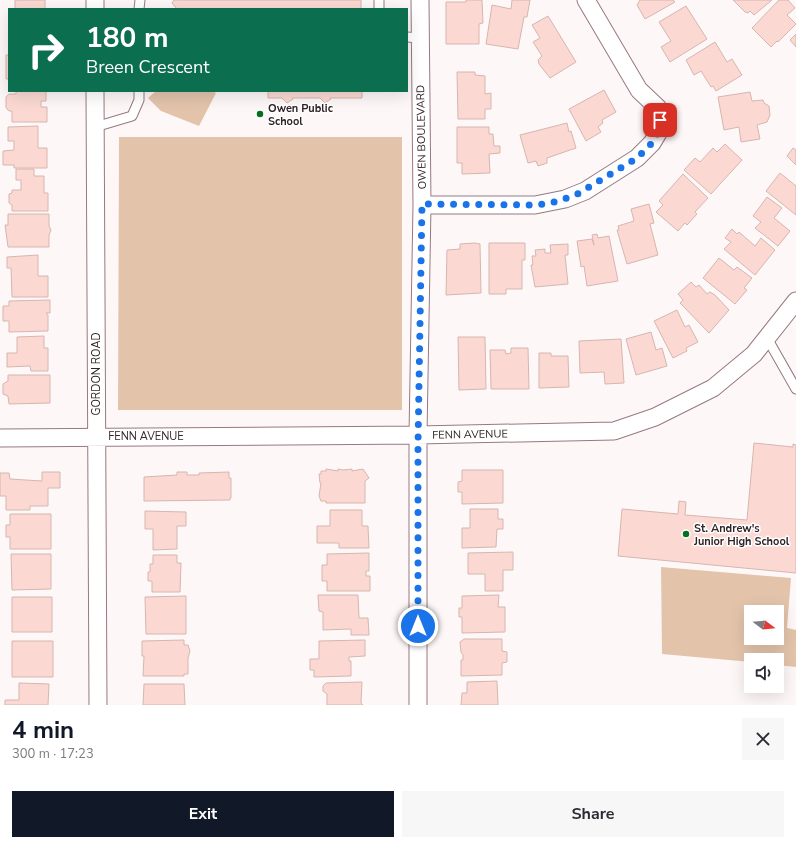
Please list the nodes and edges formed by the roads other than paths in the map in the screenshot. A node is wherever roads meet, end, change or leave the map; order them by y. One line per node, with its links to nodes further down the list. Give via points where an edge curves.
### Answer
1 (420, 0): 3 (street, OWEN BOULEVARD)
2 (586, 0): 7 (street, via 639,90 658,108 658,133 644,153 585,191 551,203)
3 (414, 38): 7 (street, OWEN BOULEVARD)
4 (95, 92): 6 (street, GORDON ROAD)
5 (139, 92): 6 (lane, via 139,100 132,116)
6 (95, 127): 11 (street, GORDON ROAD)
7 (422, 204): 12 (street, OWEN BOULEVARD)
8 (796, 301): 9 (street, FENN AVENUE)
9 (767, 338): 10 (lane); 12 (street, FENN AVENUE, via 754,354 714,388 656,417 614,431)
10 (796, 389)
11 (96, 436): 12 (street, FENN AVENUE); 13 (street, FENN AVENUE); 14 (street, GORDON ROAD)
12 (418, 436): 15 (street, OWEN BOULEVARD)
13 (0, 438)
14 (98, 705)
15 (418, 705)

